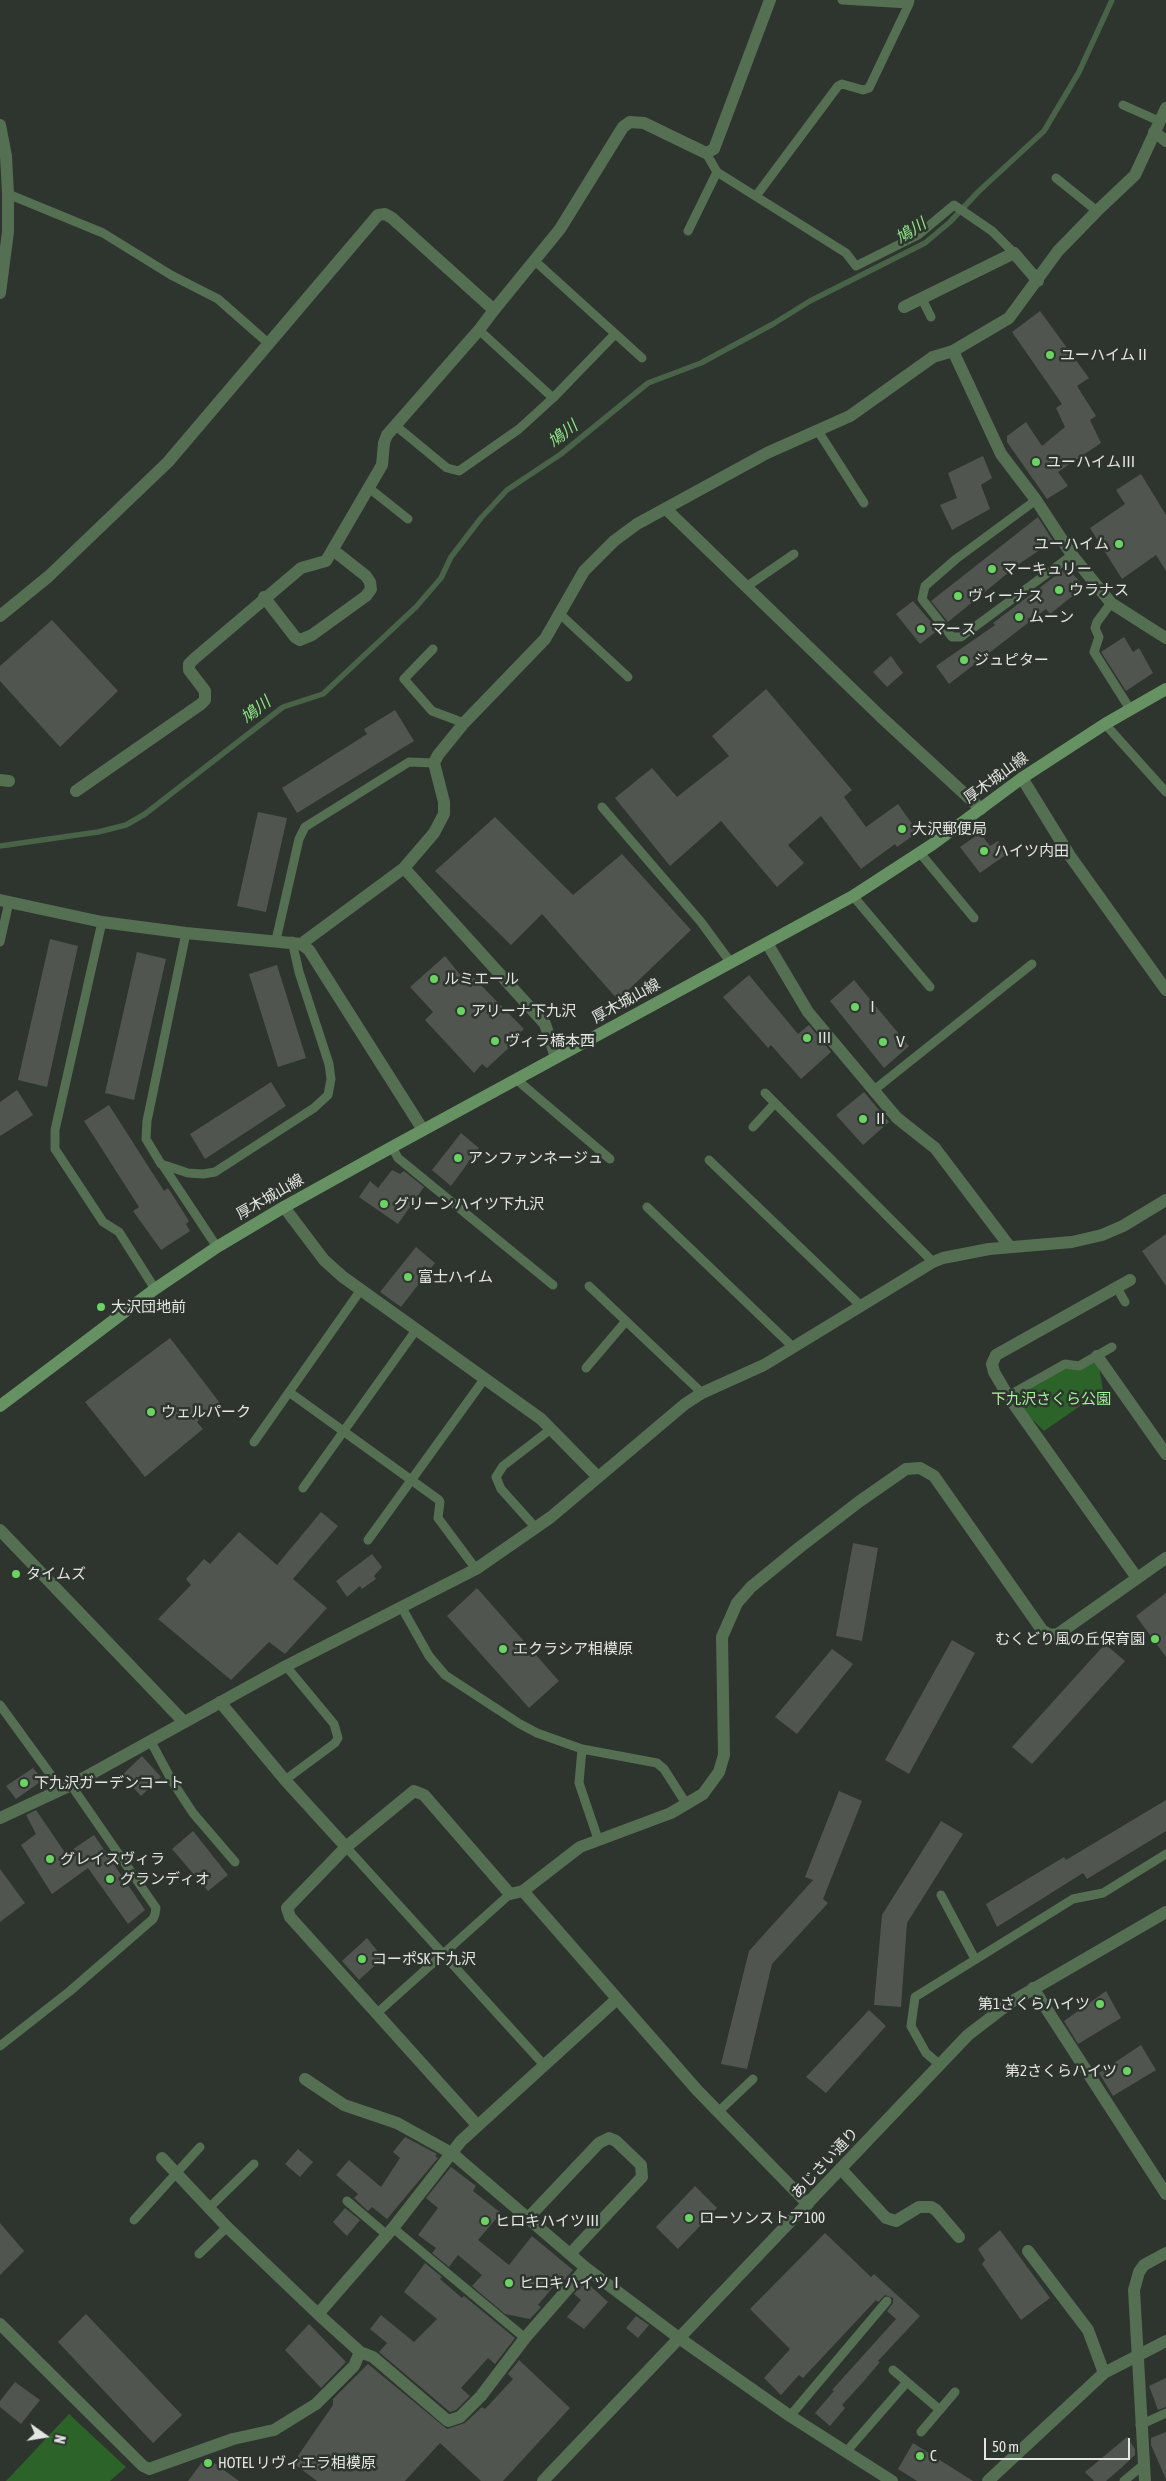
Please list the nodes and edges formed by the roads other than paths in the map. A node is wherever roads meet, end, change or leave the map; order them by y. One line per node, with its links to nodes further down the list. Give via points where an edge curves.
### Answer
1 (770, 0): 9 (street, via 714,149)
2 (842, 0): 3 (lane)
3 (910, 2): 13 (lane, via 869,88 838,86)
4 (1123, 105): 7 (lane)
5 (1166, 108): 7 (street)
6 (0, 125): 12 (street)
7 (1156, 127): 8 (street); 14 (street, via 1135,175)
8 (1166, 141)
9 (706, 153): 10 (lane); 17 (street, via 644,123 630,122 560,229)
10 (717, 172): 13 (lane); 15 (lane)
11 (1056, 178): 14 (lane)
12 (8, 194): 19 (street, via 8,232); 26 (lane, via 103,233 171,275 218,299)
13 (756, 196): 16 (lane, via 846,253 856,266 918,235 954,205 992,231)
14 (1096, 211): 18 (street, via 1058,251)
15 (688, 231)
16 (1014, 253): 18 (street); 20 (street)
17 (535, 261): 22 (street); 25 (lane)
18 (1038, 281): 27 (street, via 1009,318)
19 (0, 293)
20 (922, 299): 21 (street); 23 (lane)
21 (904, 307)
22 (494, 310): 24 (street); 26 (street, via 392,218 378,215)
23 (931, 317)
24 (479, 330): 29 (lane); 30 (street)
25 (614, 335): 28 (lane); 29 (lane)
26 (268, 343): 44 (street, via 168,462 49,576)
27 (953, 351): 31 (street, via 933,357 850,416); 33 (street, via 1001,454)
28 (642, 358)
29 (553, 398): 30 (lane, via 519,429 459,471 447,468)
30 (396, 426): 32 (street, via 384,442 382,466)
31 (818, 432): 34 (lane); 35 (street, via 767,453)
32 (369, 488): 36 (lane); 37 (street)
33 (1036, 500): 39 (street); 39 (lane, via 956,559 925,586 922,599 952,636 961,637)
34 (864, 503)
35 (666, 509): 40 (street); 43 (street, via 614,541 584,571)
36 (408, 519)
37 (333, 550): 41 (street, via 326,561 302,568); 41 (street, via 366,576 371,589 312,635 300,640 295,637)
38 (794, 554): 40 (lane)
39 (1072, 555): 42 (street)
40 (746, 587): 57 (street)
41 (264, 597): 54 (street, via 189,664 189,670 204,690 205,700)
42 (1111, 603): 45 (street); 49 (lane, via 1097,622 1095,628 1099,637 1094,652)
43 (560, 614): 47 (lane); 50 (street, via 545,638)
44 (0, 616)
45 (1166, 638)
46 (433, 648): 50 (lane, via 404,679 432,711)
47 (628, 678)
48 (1166, 689): 49 (main road, 厚木城山線)
49 (1130, 709): 51 (main road, 厚木城山線)
50 (464, 723): 52 (street)
51 (1105, 724): 53 (main road, 厚木城山線); 55 (lane)
52 (434, 763): 59 (street, via 444,814 434,833); 65 (lane, via 409,762 305,827 299,839)
53 (1022, 778): 57 (main road, 厚木城山線); 72 (street, via 1070,856)
54 (76, 791)
55 (1166, 792)
56 (602, 807): 69 (lane, via 696,915)
57 (980, 809): 58 (main road, 厚木城山線)
58 (920, 853): 60 (main road, 厚木城山線); 62 (lane)
59 (404, 868): 67 (street); 73 (street, via 545,1024)
60 (852, 896): 68 (main road, 厚木城山線); 71 (lane)
61 (5, 901): 63 (street); 66 (lane)
62 (974, 918)
63 (102, 922): 64 (street); 94 (lane, via 55,1130 55,1150 103,1222 119,1232)
64 (186, 933): 65 (street); 83 (lane, via 147,1122 146,1139)
65 (276, 940): 67 (street)
66 (0, 942)
67 (297, 943): 79 (street, via 309,950); 83 (lane, via 299,972 329,1064 328,1095 314,1108 215,1172 188,1173)
68 (767, 943): 69 (main road, 厚木城山線); 75 (street, via 808,1012)
69 (731, 963): 73 (main road, 厚木城山線)
70 (1032, 964): 75 (lane)
71 (930, 987)
72 (1166, 990)
73 (556, 1057): 74 (main road, 厚木城山線)
74 (517, 1080): 79 (main road, 厚木城山線); 81 (lane)
75 (874, 1090): 87 (street, via 897,1118 935,1148)
76 (765, 1093): 77 (lane)
77 (775, 1103): 78 (lane); 89 (lane)
78 (753, 1127)
79 (423, 1130): 80 (main road, 厚木城山線)
80 (392, 1147): 85 (main road, 厚木城山線); 91 (lane, via 398,1158)
81 (610, 1159)
82 (708, 1160): 97 (lane)
83 (162, 1164): 88 (lane)
84 (1166, 1200): 87 (street, via 1102,1236)
85 (284, 1207): 88 (main road, 厚木城山線); 95 (street, via 324,1260)
86 (647, 1207): 101 (lane)
87 (1010, 1247): 89 (street)
88 (217, 1248): 94 (main road, 厚木城山線)
89 (933, 1262): 97 (street)
90 (1130, 1280): 93 (street)
91 (553, 1285)
92 (589, 1286): 98 (lane)
93 (1117, 1288): 96 (lane); 107 (street, via 996,1355 992,1364 994,1372)
94 (155, 1289): 108 (main road, 厚木城山線)
95 (360, 1291): 99 (street); 105 (lane)
96 (1125, 1302)
97 (861, 1306): 101 (street)
98 (626, 1321): 103 (lane); 106 (lane)
99 (416, 1330): 104 (street); 110 (lane)
100 (1112, 1347): 102 (lane)
101 (794, 1348): 106 (street)
102 (1097, 1356): 107 (lane, via 1079,1366 1065,1364); 112 (street)
103 (586, 1368)
104 (485, 1378): 109 (street); 114 (lane)
105 (289, 1392): 110 (lane); 111 (lane)
106 (702, 1393): 113 (street)
107 (1008, 1396): 121 (street)
108 (0, 1406)
109 (551, 1428): 113 (street); 116 (lane, via 503,1466 496,1477 501,1488)
110 (345, 1431): 114 (lane); 115 (lane)
111 (254, 1442)
112 (1166, 1454)
113 (598, 1477): 116 (street)
114 (412, 1479): 118 (lane); 120 (lane, via 440,1502 438,1518)
115 (303, 1488)
116 (536, 1528): 120 (street)
117 (0, 1530): 126 (street)
118 (368, 1540)
119 (1166, 1558): 121 (street)
120 (476, 1569): 122 (street)
121 (1137, 1578): 131 (street, via 1058,1634 1050,1635 1042,1630 934,1476 920,1468 906,1469 800,1547 751,1587 737,1603 722,1637 725,1737 721,1764 703,1794)
122 (402, 1608): 123 (street); 128 (lane, via 430,1656 445,1674 520,1724)
123 (286, 1666): 124 (street); 129 (lane, via 334,1724 338,1738)
124 (220, 1702): 126 (street); 129 (street)
125 (0, 1705): 130 (lane)
126 (184, 1722): 127 (street)
127 (150, 1740): 130 (street); 136 (lane, via 193,1813)
128 (582, 1749): 131 (lane, via 658,1764); 133 (lane, via 579,1783)
129 (285, 1780): 134 (street)
130 (66, 1787): 132 (street); 146 (lane, via 156,1908 156,1914 70,1991)
131 (687, 1805): 133 (street)
132 (0, 1818)
133 (598, 1839): 137 (street, via 572,1852)
134 (346, 1847): 138 (street, via 408,1794 420,1792); 141 (lane); 145 (street, via 289,1904 287,1913)
135 (1166, 1854): 142 (lane, via 1103,1893 1073,1900)
136 (235, 1862)
137 (523, 1890): 138 (street); 144 (street)
138 (510, 1894): 141 (lane)
139 (942, 1894): 142 (lane)
140 (1166, 1912): 143 (street, あじさい通り)
141 (444, 1954): 145 (lane); 148 (lane)
142 (975, 1958): 147 (lane, via 915,1997 911,2026 926,2053)
143 (1033, 1988): 147 (street, あじさい通り, via 968,2034); 159 (street)
144 (617, 1999): 148 (street); 151 (street)
145 (376, 2014): 152 (street)
146 (0, 2046)
147 (939, 2064): 157 (street, あじさい通り)
148 (544, 2065): 152 (street)
149 (305, 2079): 154 (street, via 344,2105 397,2123)
150 (752, 2079): 151 (lane)
151 (718, 2112): 161 (street)
152 (477, 2125): 154 (street)
153 (200, 2147): 158 (lane)
154 (452, 2154): 163 (street); 166 (street)
155 (162, 2158): 158 (street)
156 (254, 2164): 162 (lane)
157 (841, 2169): 161 (street, あじさい通り); 167 (street, via 886,2218 901,2219 919,2207 930,2207)
158 (174, 2173): 162 (street); 164 (lane)
159 (1166, 2194)
160 (347, 2201): 166 (lane)
161 (808, 2204): 177 (street, あじさい通り)
162 (209, 2208): 165 (street)
163 (528, 2218): 171 (street); 171 (street, via 599,2143 609,2138 616,2141 641,2165 642,2176)
164 (134, 2220)
165 (227, 2227): 170 (lane); 174 (street)
166 (390, 2231): 174 (street); 176 (lane)
167 (958, 2237)
168 (1028, 2252): 182 (street, via 1088,2330)
169 (1166, 2252): 180 (street, via 1144,2265 1135,2282)
170 (199, 2254)
171 (570, 2254): 172 (street)
172 (586, 2268): 176 (street); 177 (street)
173 (887, 2301): 187 (lane)
174 (318, 2314): 179 (street)
175 (0, 2324): 179 (street, via 149,2469 233,2439 274,2430 316,2404 354,2366)
176 (525, 2338): 179 (street, via 481,2396 454,2420 440,2416 373,2357)
177 (679, 2338): 187 (street); 193 (street, あじさい通り)
178 (1166, 2341): 180 (street)
179 (360, 2352)
180 (1138, 2355): 182 (street); 188 (street)
181 (893, 2370): 183 (lane)
182 (1104, 2373): 194 (street)
183 (907, 2382): 185 (lane); 190 (lane)
184 (955, 2392): 185 (lane)
185 (940, 2410): 189 (lane)
186 (1166, 2414): 188 (lane)
187 (790, 2416): 190 (street)
188 (1140, 2425): 191 (street)
189 (921, 2432)
190 (846, 2452): 192 (street)
191 (1142, 2466): 195 (lane); 196 (street)
192 (890, 2480)
193 (543, 2481)
194 (988, 2481)
195 (1124, 2481)
196 (1145, 2481)

